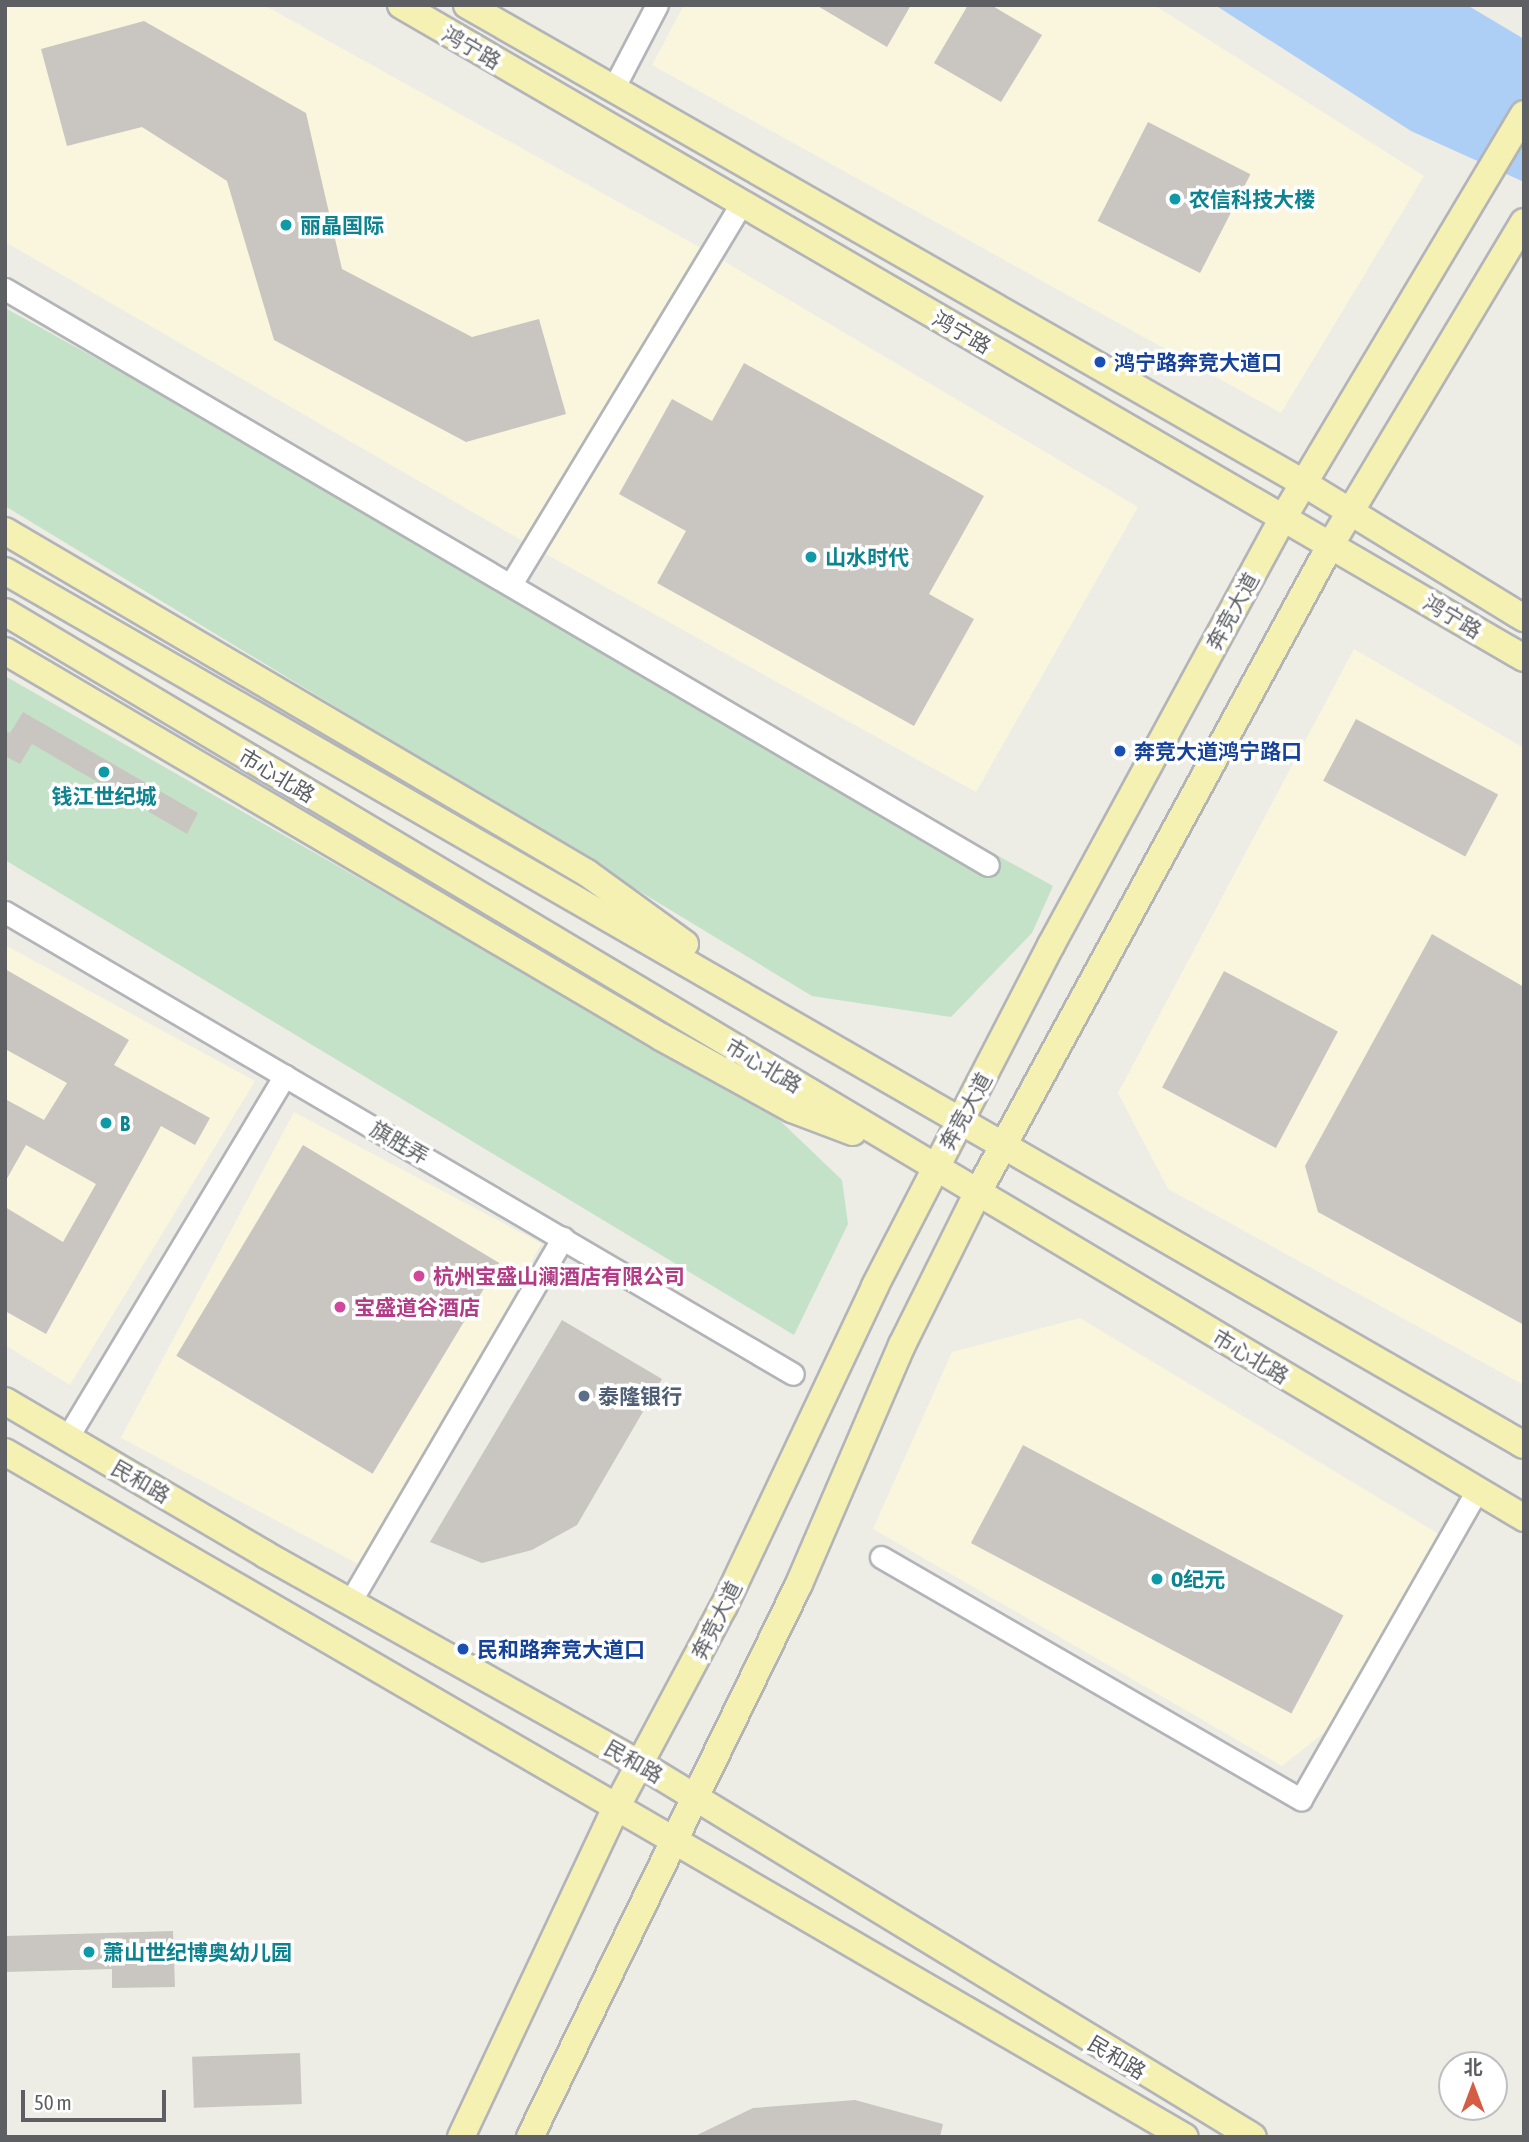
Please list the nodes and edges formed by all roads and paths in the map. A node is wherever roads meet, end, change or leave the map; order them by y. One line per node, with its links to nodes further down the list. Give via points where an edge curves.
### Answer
1 (401, 5): 6 (main road, 鸿宁路)
2 (467, 5): 4 (main road, 鸿宁路)
3 (657, 5): 4 (street)
4 (612, 89): 9 (main road, 鸿宁路)
5 (1524, 114): 9 (main road, 奔竞大道)
6 (742, 203): 11 (main road, 鸿宁路); 15 (street)
7 (1524, 222): 10 (main road)
8 (5, 289): 15 (street)
9 (1305, 484): 10 (main road, 鸿宁路); 11 (main road, 奔竞大道)
10 (1350, 515): 13 (main road); 17 (main road, 鸿宁路)
11 (1283, 518): 13 (main road, 鸿宁路); 24 (main road, 奔竞大道, via 1057,934)
12 (5, 531): 22 (main road, via 587,873)
13 (1331, 544): 19 (main road, 鸿宁路); 25 (main road)
14 (5, 571): 22 (main road, 市心北路)
15 (510, 584): 20 (street)
16 (5, 612): 26 (main road, 市心北路)
17 (1524, 618)
18 (5, 650): 26 (main road, via 684,1050 792,1109)
19 (1524, 658)
20 (988, 865)
21 (5, 912): 23 (street, 旗胜弄)
22 (794, 1023): 24 (main road, 市心北路)
23 (285, 1075): 28 (street, 旗胜弄); 31 (street)
24 (963, 1121): 25 (main road, 市心北路); 26 (main road, 奔竞大道)
25 (1004, 1144): 27 (main road); 32 (main road, 市心北路)
26 (937, 1164): 27 (main road, 市心北路); 38 (main road, 奔竞大道, via 724,1606)
27 (979, 1190): 34 (main road, 市心北路); 39 (main road, via 897,1356 799,1584)
28 (563, 1238): 29 (street, 旗胜弄); 37 (street)
29 (793, 1374)
30 (5, 1401): 31 (main road, 民和路)
31 (67, 1438): 37 (main road, 民和路)
32 (1524, 1445)
33 (5, 1452): 40 (main road, 民和路)
34 (1477, 1490): 35 (main road, 市心北路); 36 (street, via 1301,1799)
35 (1524, 1518)
36 (881, 1557)
37 (350, 1602): 38 (main road, 民和路)
38 (642, 1765): 39 (main road, 民和路); 40 (main road, 奔竞大道)
39 (694, 1796): 41 (main road); 45 (main road, 民和路)
40 (616, 1808): 41 (main road, 民和路); 42 (main road, 奔竞大道)
41 (672, 1839): 43 (main road); 44 (main road, 民和路)
42 (461, 2137)
43 (530, 2137)
44 (1185, 2137)
45 (1253, 2137)

